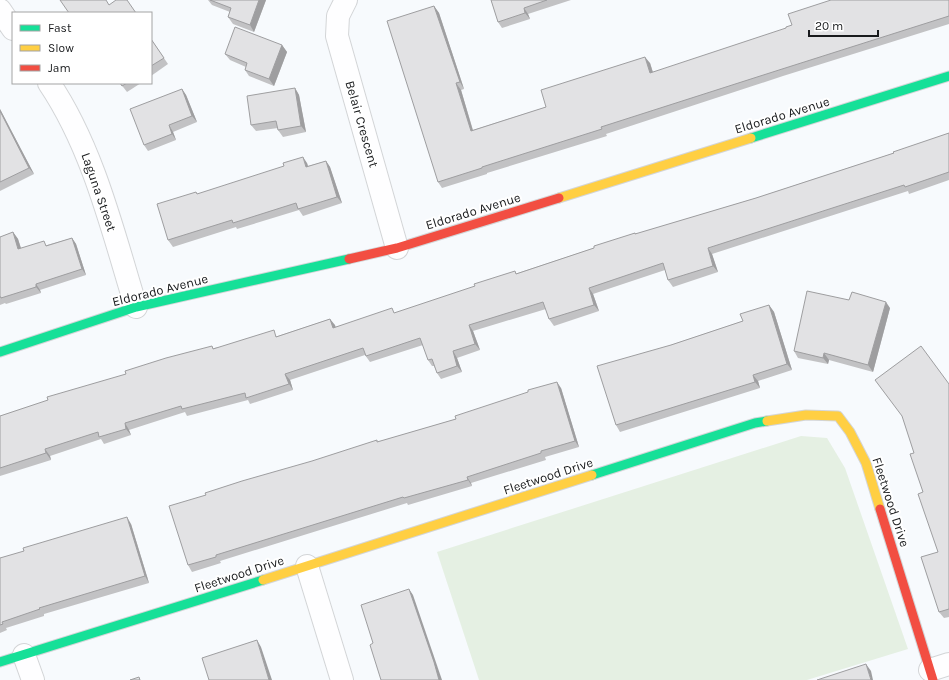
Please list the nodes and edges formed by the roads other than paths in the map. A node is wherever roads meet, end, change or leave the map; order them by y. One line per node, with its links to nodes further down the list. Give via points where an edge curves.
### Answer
1 (346, 0): 6 (street, Belair Crescent, via 338,16 337,36)
2 (0, 10): 3 (street)
3 (12, 28)
4 (949, 76): 6 (street, Eldorado Avenue)
5 (50, 84): 7 (street, Laguna Street, via 82,142)
6 (397, 248): 7 (street, Eldorado Avenue)
7 (136, 307): 8 (street, Eldorado Avenue)
8 (0, 352)
9 (307, 566): 10 (street, Fleetwood Drive); 12 (street, Fleetwood Drive, via 755,423 806,415 838,416 850,432 866,463); 14 (street)
10 (24, 654): 11 (street, Fleetwood Drive); 13 (street)
11 (0, 662)
12 (937, 671)
13 (33, 680)
14 (342, 680)

